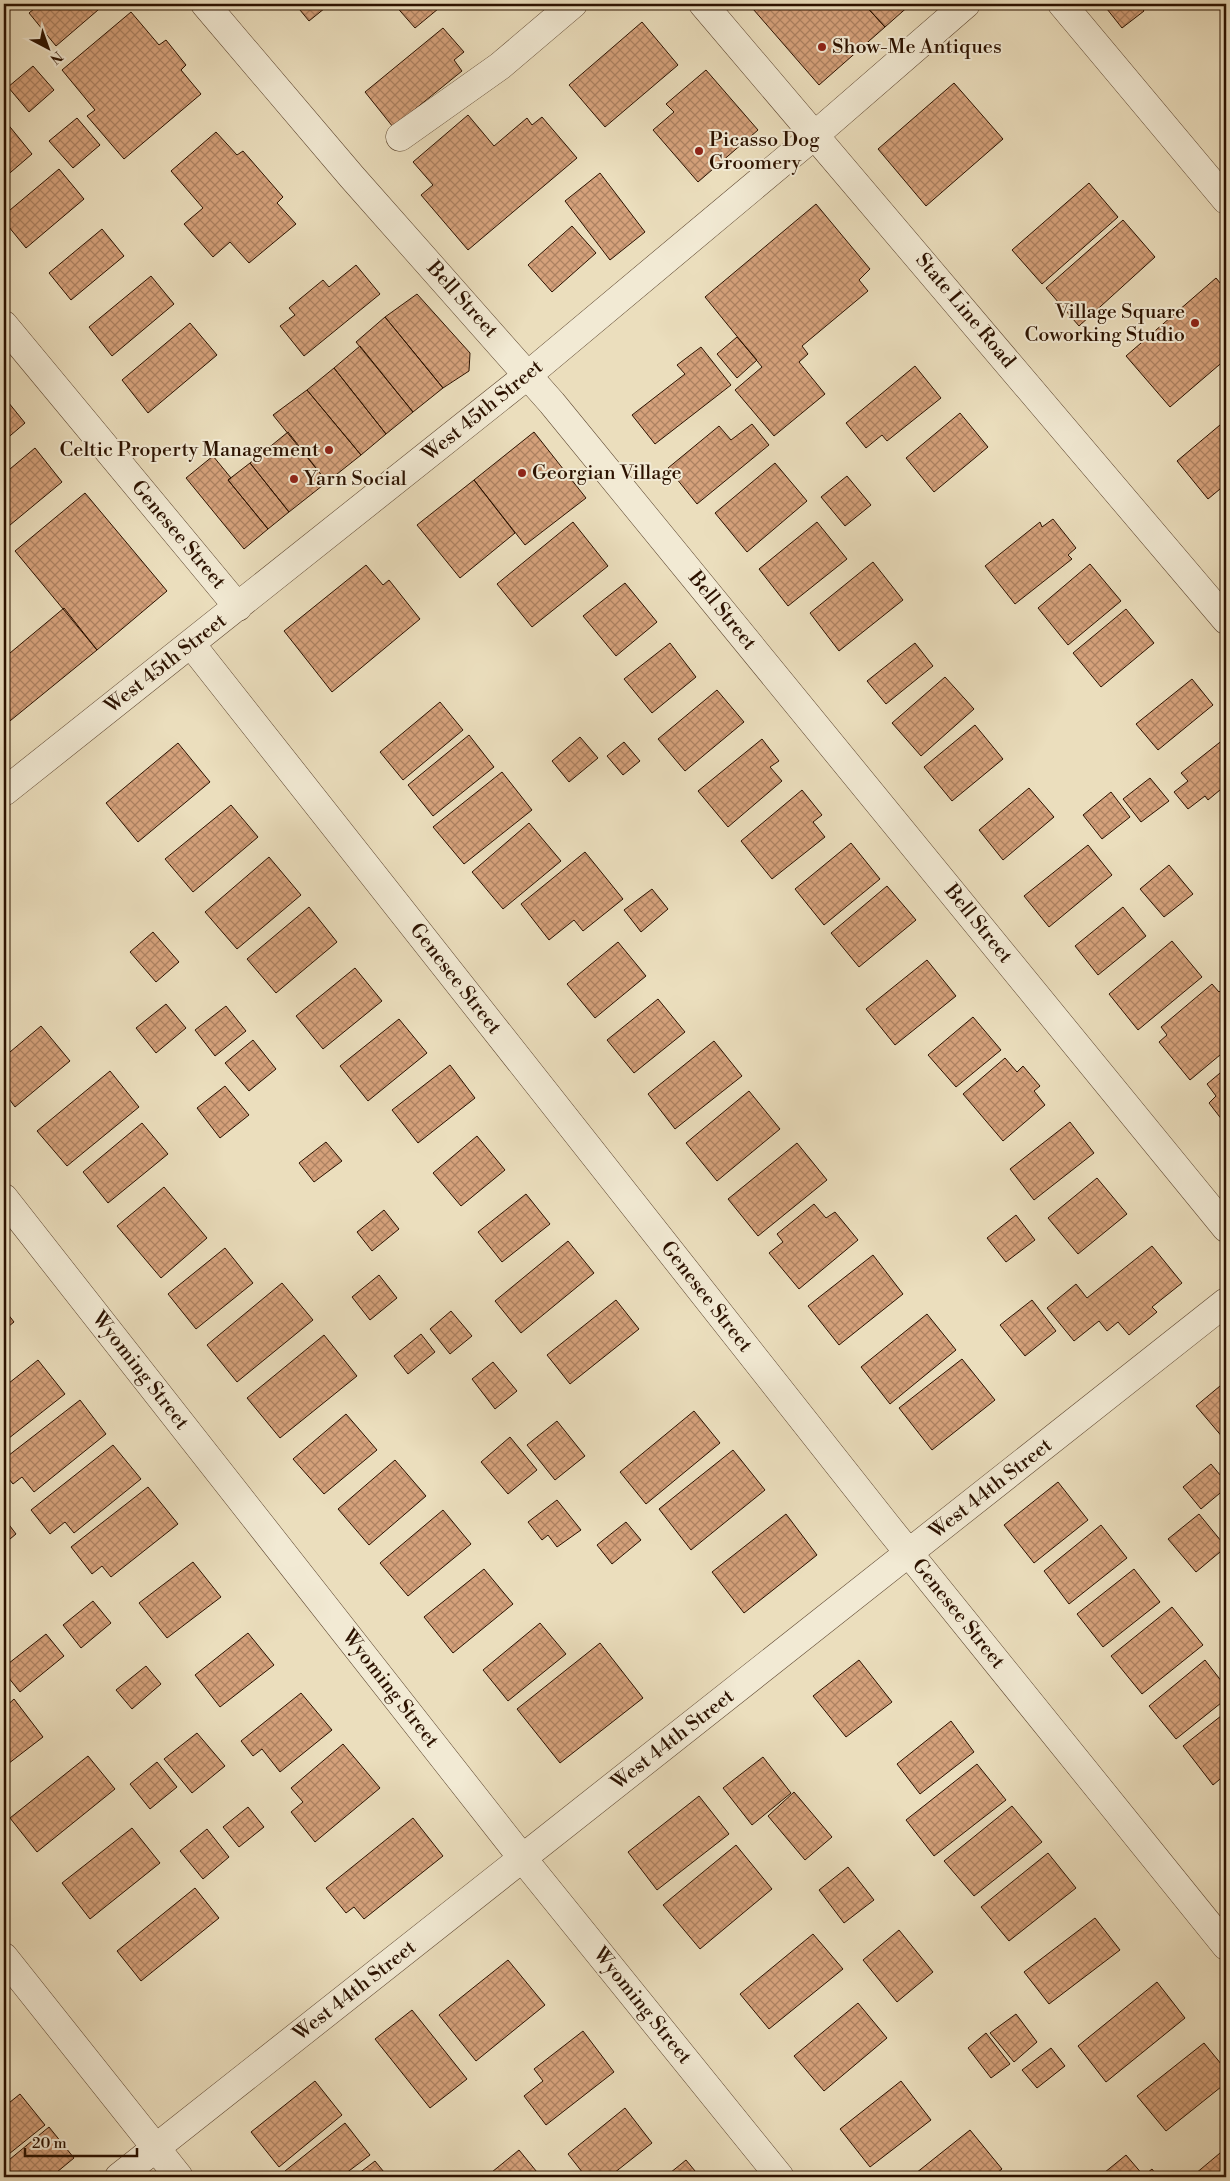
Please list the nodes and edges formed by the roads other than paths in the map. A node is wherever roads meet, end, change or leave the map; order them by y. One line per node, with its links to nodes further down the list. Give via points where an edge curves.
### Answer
1 (205, 4): 10 (street, Bell Street, via 352,177)
2 (573, 4): 7 (street, via 500,66)
3 (703, 4): 6 (street, State Line Road)
4 (966, 4): 6 (street, West 45th Street)
5 (1062, 4): 8 (street)
6 (815, 135): 10 (street, West 45th Street); 12 (street, State Line Road)
7 (400, 137)
8 (1226, 200)
9 (4, 325): 11 (street, Genesee Street)
10 (528, 375): 11 (street, West 45th Street); 16 (street, Bell Street)
11 (238, 607): 13 (street, West 45th Street)
12 (1226, 620)
13 (191, 644): 14 (street, West 45th Street); 18 (street, Genesee Street)
14 (4, 792)
15 (4, 1198): 19 (street, Wyoming Street)
16 (1226, 1228)
17 (1226, 1302): 18 (street, West 44th Street)
18 (909, 1554): 19 (street, West 44th Street); 20 (street, Genesee Street)
19 (523, 1858): 22 (street, West 44th Street); 25 (street, Wyoming Street)
20 (1226, 1946)
21 (4, 1957): 22 (street)
22 (156, 2148): 23 (street, West 44th Street); 24 (street)
23 (119, 2177)
24 (179, 2177)
25 (780, 2177)

